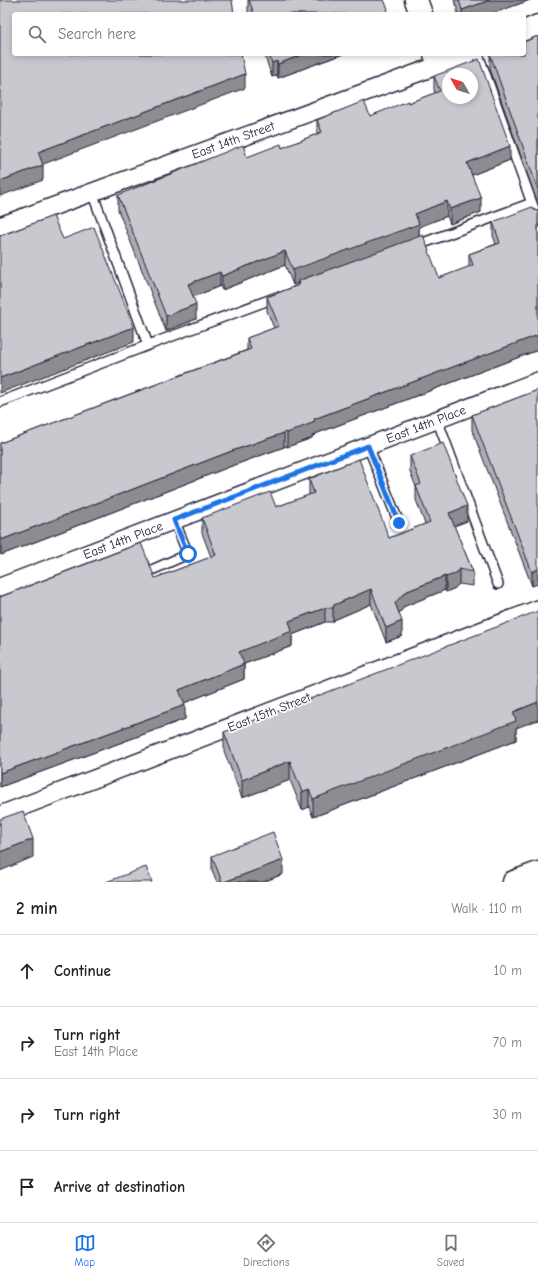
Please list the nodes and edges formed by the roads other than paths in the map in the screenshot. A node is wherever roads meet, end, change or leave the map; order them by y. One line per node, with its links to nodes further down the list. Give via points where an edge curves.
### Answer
1 (416, 0): 2 (street)
2 (420, 12)
3 (538, 26): 4 (street)
4 (526, 31)
5 (456, 56): 7 (street, East 14th Street)
6 (479, 56): 9 (lane)
7 (437, 60): 8 (street, East 14th Street)
8 (92, 192): 11 (street, East 14th Street); 14 (lane)
9 (532, 203): 10 (lane); 12 (lane)
10 (538, 220)
11 (0, 226)
12 (405, 250)
13 (286, 294): 14 (lane)
14 (148, 346): 16 (lane)
15 (538, 381): 17 (street, East 14th Place)
16 (0, 402)
17 (437, 419): 18 (street, East 14th Place); 22 (lane)
18 (368, 446): 19 (street, East 14th Place); 20 (lane)
19 (174, 520): 21 (lane, via 188,554); 23 (street, East 14th Place)
20 (399, 523)
21 (154, 569)
22 (498, 584)
23 (0, 587)
24 (538, 609): 25 (street, East 15th Street)
25 (0, 815)
26 (538, 873): 27 (street)
27 (514, 882)

